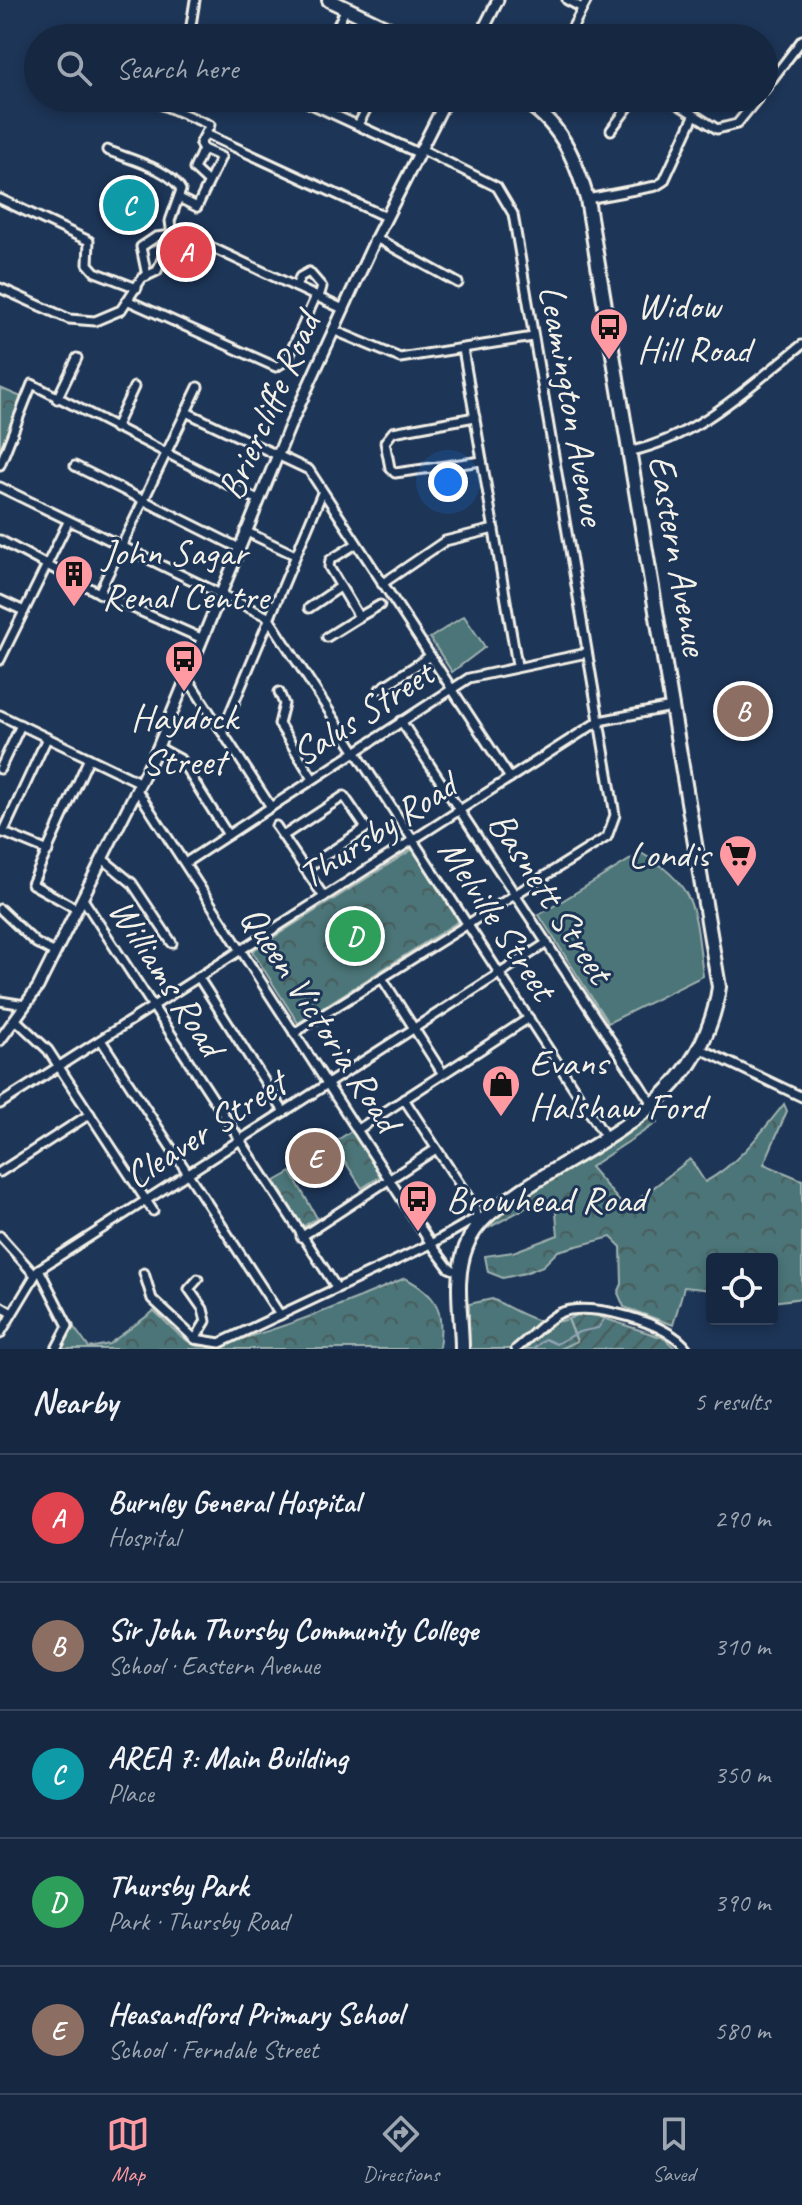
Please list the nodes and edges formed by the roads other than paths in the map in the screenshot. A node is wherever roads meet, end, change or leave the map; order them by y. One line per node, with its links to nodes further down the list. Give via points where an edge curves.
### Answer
1 (195, 0): 7 (street)
2 (498, 0): 10 (street)
3 (567, 0): 5 (street)
4 (332, 1): 6 (highway)
5 (584, 4): 11 (street)
6 (346, 8): 8 (street); 9 (highway)
7 (193, 24)
8 (339, 24)
9 (378, 24)
10 (486, 24)
11 (575, 24)
12 (802, 40): 13 (street)
13 (778, 72)
14 (179, 112): 25 (street, via 210,125)
15 (330, 112): 23 (street)
16 (365, 112): 23 (street)
17 (440, 112): 28 (street, Briercliffe Road)
18 (540, 112): 32 (highway, Eastern Avenue, via 560,133)
19 (624, 112): 24 (street)
20 (688, 112): 22 (street)
21 (747, 112): 22 (street, via 727,128 708,126)
22 (694, 116): 32 (street, via 664,181)
23 (358, 125): 28 (street)
24 (611, 130)
25 (206, 134): 26 (street); 33 (street)
26 (203, 149): 29 (street, via 194,169); 29 (street, via 221,157)
27 (107, 150): 30 (street, via 177,183)
28 (419, 151): 33 (street, Briercliffe Road); 47 (street, Leamington Avenue, via 505,195 515,224)
29 (208, 182): 30 (street, via 197,207)
30 (179, 198): 34 (street, via 170,221)
31 (0, 199): 42 (street, via 89,241 88,264 95,272)
32 (587, 199): 57 (highway, Eastern Avenue)
33 (386, 217): 35 (street, Briercliffe Road)
34 (172, 235): 38 (street, via 157,271); 38 (street, via 141,247); 40 (street, via 183,234)
35 (376, 238): 39 (street); 45 (street, Briercliffe Road)
36 (311, 261): 37 (street)
37 (309, 272): 40 (street); 43 (street, via 322,287)
38 (147, 276): 42 (street)
39 (458, 283)
40 (296, 287): 43 (street)
41 (0, 288): 44 (street, via 69,319 95,321)
42 (137, 288): 44 (street)
43 (318, 297): 44 (street, via 287,360 276,367); 45 (street)
44 (129, 301)
45 (343, 309): 46 (street, Briercliffe Road)
46 (333, 330): 49 (street, via 400,358); 59 (street, Briercliffe Road)
47 (533, 337): 49 (street); 88 (street, Leamington Avenue)
48 (802, 345): 57 (street, via 687,433)
49 (463, 349): 55 (street)
50 (77, 358): 53 (street)
51 (134, 387): 56 (street)
52 (198, 387): 54 (street)
53 (57, 399): 56 (street); 61 (street, via 32,384)
54 (186, 412): 58 (street); 59 (street)
55 (475, 417): 60 (street); 60 (street, via 393,432 385,442 395,473)
56 (115, 428): 58 (street)
57 (632, 451): 96 (highway, Eastern Avenue)
58 (166, 453): 65 (street); 66 (street)
59 (277, 455): 64 (street, via 309,470); 65 (street, Briercliffe Road)
60 (482, 461): 68 (street)
61 (0, 465)
62 (75, 466): 66 (street)
63 (0, 487): 67 (street)
64 (322, 493): 71 (street); 74 (street)
65 (258, 500): 69 (street, Briercliffe Road)
66 (143, 502): 72 (street); 73 (street)
67 (68, 522): 72 (street); 75 (street)
68 (494, 529): 76 (street, via 445,541); 91 (street)
69 (245, 531): 73 (street, Briercliffe Road); 74 (street)
70 (0, 540): 75 (street)
71 (356, 544): 76 (street); 77 (street, via 330,560)
72 (121, 547): 78 (street); 79 (street)
73 (239, 548): 79 (street, Briercliffe Road)
74 (295, 555): 84 (street)
75 (47, 565): 78 (street); 83 (street)
76 (382, 584): 89 (street)
77 (340, 587): 82 (street); 85 (street)
78 (99, 593): 87 (street)
79 (220, 594): 84 (street); 87 (street, Briercliffe Road)
80 (0, 600): 83 (street)
81 (380, 605): 85 (street)
82 (309, 608)
83 (24, 611): 90 (street)
84 (268, 617): 101 (street); 104 (street, Melville Street)
85 (359, 617): 86 (street)
86 (327, 637)
87 (203, 639): 92 (street, Briercliffe Road)
88 (587, 653): 91 (street, Salus Street); 99 (street, Leamington Avenue)
89 (430, 656): 93 (street); 94 (street)
90 (0, 659)
91 (517, 665): 93 (street, Salus Street, via 483,672)
92 (188, 679): 101 (street); 103 (street, Briercliffe Road)
93 (451, 688): 98 (street, Salus Street); 107 (street)
94 (380, 689)
95 (279, 692): 108 (street, via 284,704 279,726)
96 (674, 706): 99 (street, Thursby Road); 143 (highway, Eastern Avenue, via 719,987)
97 (0, 715): 100 (street)
98 (401, 721): 104 (street, Salus Street); 111 (street, Basnett Street)
99 (599, 721): 107 (street, Thursby Road); 121 (street, Leamington Avenue, via 613,827 607,837)
100 (21, 725): 102 (street); 106 (street)
101 (222, 732): 110 (street)
102 (47, 738): 105 (street); 113 (street)
103 (158, 747): 109 (street, Briercliffe Road); 114 (street, via 180,759)
104 (355, 751): 108 (street, Salus Street); 116 (street, Melville Street)
105 (89, 758): 109 (street); 117 (street)
106 (0, 769)
107 (510, 778): 111 (street, Thursby Road)
108 (313, 779): 110 (street, Salus Street)
109 (139, 786): 118 (street, Briercliffe Road); 119 (street, Queen Victoria Road)
110 (271, 807): 114 (street, Salus Street)
111 (460, 810): 116 (street, Thursby Road); 121 (street, Basnett Street)
112 (276, 826): 115 (street)
113 (2, 832): 117 (street)
114 (228, 835): 119 (street, Salus Street)
115 (283, 836): 120 (street); 120 (street, via 344,796 366,828)
116 (414, 839): 122 (street, Thursby Road); 126 (street, Melville Street)
117 (48, 851): 125 (street, via 32,884)
118 (104, 860): 123 (street, Briercliffe Road); 127 (street, via 132,883)
119 (185, 863): 129 (street, Queen Victoria Road)
120 (305, 869): 122 (street)
121 (515, 894): 126 (street); 128 (street, Basnett Street)
122 (324, 897): 129 (street, Thursby Road)
123 (83, 899): 125 (street, Briercliffe Road); 136 (street, Williams Road)
124 (0, 909): 130 (street, via 36,943)
125 (77, 909): 130 (street, Briercliffe Road)
126 (469, 924): 131 (street, Melville Street); 133 (street)
127 (172, 943)
128 (547, 943): 131 (street, Cleaver Street); 150 (street, Basnett Street)
129 (241, 951): 132 (street, Thursby Road); 140 (street, Queen Victoria Road)
130 (55, 953): 135 (street, Briercliffe Road)
131 (501, 973): 137 (street, Melville Street); 139 (street, Cleaver Street)
132 (199, 978): 136 (street, Thursby Road); 151 (street)
133 (382, 978): 139 (street); 140 (street)
134 (0, 1001): 135 (street)
135 (25, 1005): 138 (street, Briercliffe Road)
136 (153, 1006): 142 (street, Thursby Road); 155 (street, Williams Road)
137 (529, 1018): 145 (street); 154 (street, Melville Street)
138 (15, 1019): 141 (street, Briercliffe Road); 144 (street, via 39,1038)
139 (414, 1029): 145 (street); 146 (street, Cleaver Street)
140 (294, 1033): 146 (street, Queen Victoria Road)
141 (0, 1040)
142 (101, 1040): 144 (street, Thursby Road); 158 (street)
143 (701, 1049): 147 (street); 150 (highway, Eastern Avenue, via 681,1080)
144 (58, 1066): 149 (street, Thursby Road); 152 (street)
145 (443, 1074): 148 (street)
146 (327, 1084): 151 (street, Cleaver Street); 153 (street, Queen Victoria Road)
147 (802, 1097)
148 (404, 1099): 153 (street); 156 (street)
149 (0, 1104)
150 (653, 1105): 154 (highway, Eastern Avenue)
151 (284, 1112): 155 (street, Cleaver Street)
152 (90, 1114): 157 (street); 160 (street)
153 (357, 1130): 159 (street, Queen Victoria Road)
154 (605, 1136): 162 (highway, Eastern Avenue)
155 (240, 1139): 158 (street, Cleaver Street); 164 (street, Williams Road)
156 (436, 1149): 159 (street); 162 (street)
157 (0, 1172)
158 (190, 1172): 160 (street, Cleaver Street); 173 (street)
159 (390, 1179): 164 (street); 165 (street, Queen Victoria Road)
160 (146, 1200): 161 (street); 167 (street, Cleaver Street)
161 (153, 1211)
162 (479, 1218): 165 (street); 166 (highway, Eastern Avenue)
163 (0, 1236): 167 (street)
164 (301, 1237): 170 (street, Williams Road)
165 (431, 1244): 166 (street, Queen Victoria Road, via 449,1268); 170 (street)
166 (460, 1269): 177 (highway)
167 (36, 1271): 172 (street, Cleaver Street); 176 (street, via 68,1326)
168 (144, 1273): 175 (street, via 152,1299)
169 (198, 1279): 175 (street, via 189,1289 206,1321)
170 (336, 1287): 173 (street)
171 (0, 1306): 172 (street)
172 (12, 1313): 174 (street, Cleaver Street)
173 (280, 1315): 175 (street, via 220,1343)
174 (0, 1334)
175 (195, 1339)
176 (56, 1349)
177 (462, 1349)
178 (516, 1349): 179 (street, via 559,1314 581,1307 668,1332)
179 (687, 1349)

